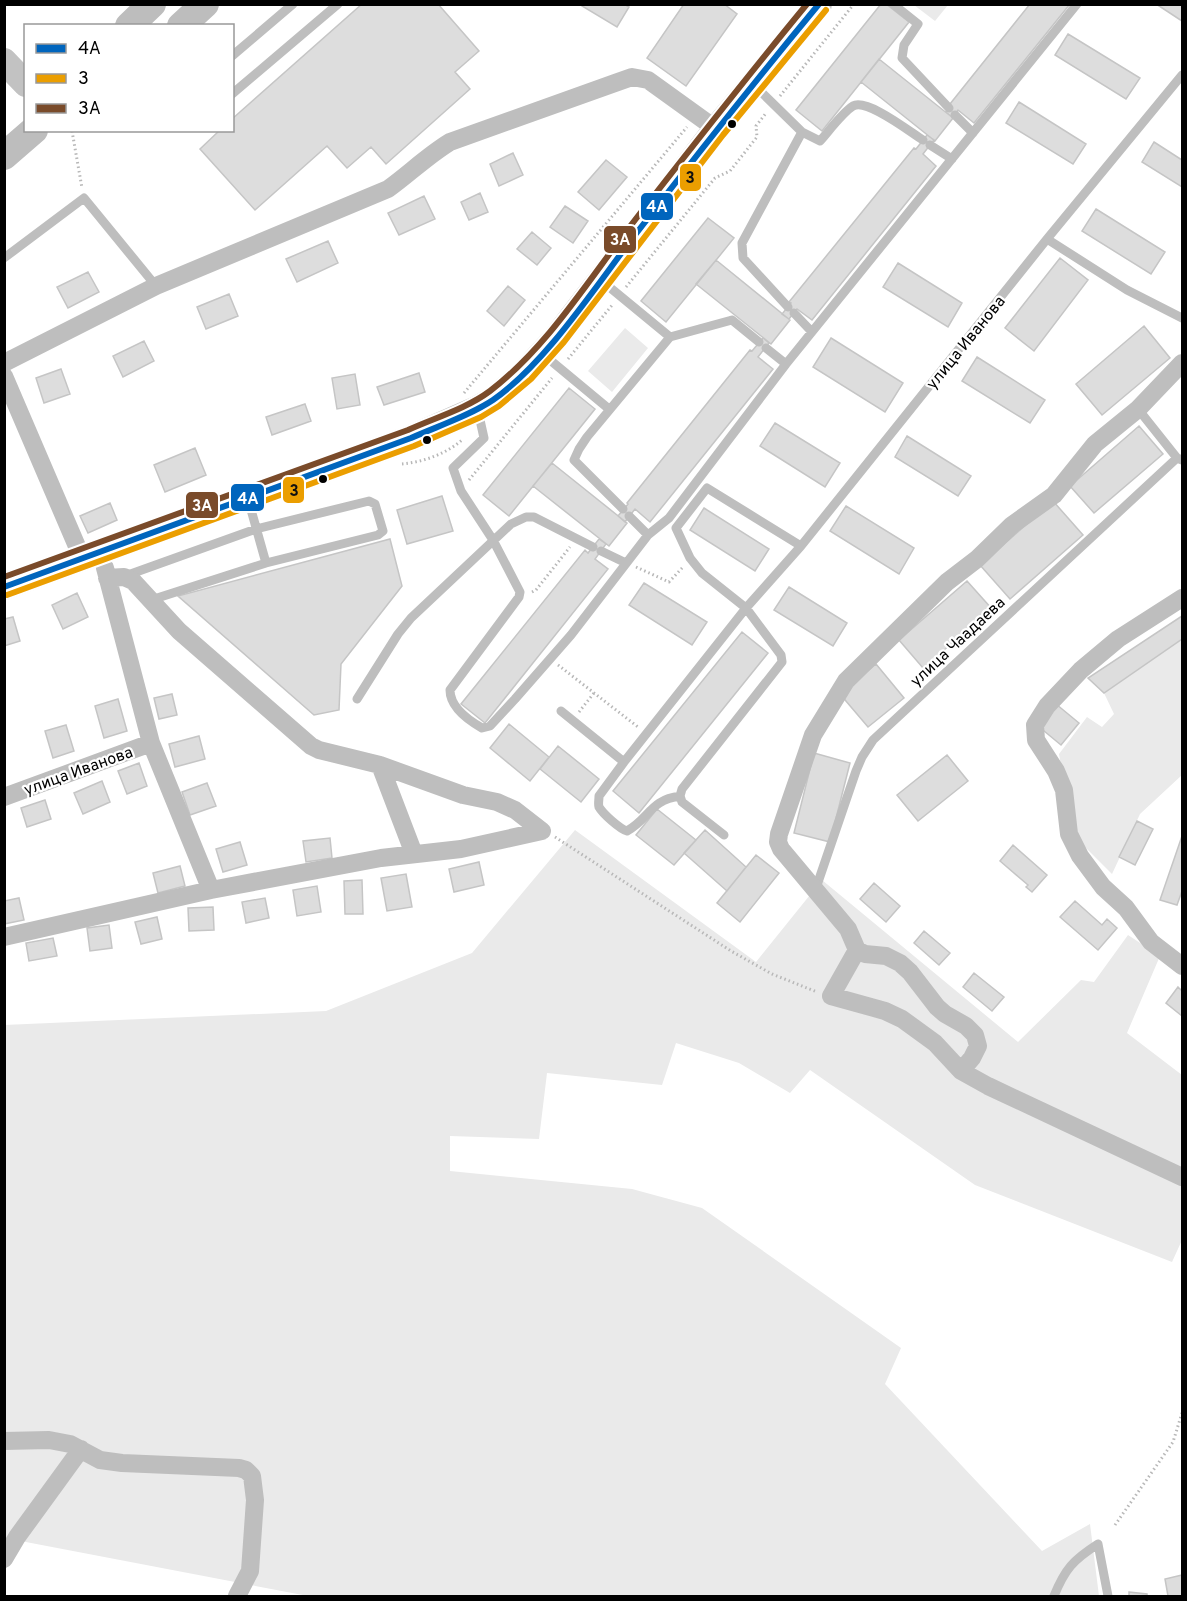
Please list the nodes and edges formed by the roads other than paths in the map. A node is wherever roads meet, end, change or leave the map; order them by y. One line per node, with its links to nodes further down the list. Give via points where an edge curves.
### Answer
1 (152, 4): 8 (main road)
2 (205, 4): 9 (main road)
3 (293, 4): 10 (lane)
4 (338, 4): 15 (lane)
5 (819, 4): 14 (main road)
6 (893, 4): 19 (lane, via 918,24 904,45 902,58)
7 (1077, 4): 19 (lane)
8 (131, 24)
9 (183, 24)
10 (234, 54)
11 (4, 61): 13 (main road)
12 (1182, 75): 22 (lane, улица Иванова)
13 (24, 82)
14 (753, 83): 16 (main road); 18 (lane)
15 (234, 91)
16 (708, 123): 24 (street, via 648,80 632,77 615,82 450,142 387,189); 25 (main road)
17 (32, 132): 20 (main road)
18 (802, 132): 21 (lane, via 820,141 853,106 861,104); 27 (lane, via 742,243 742,258)
19 (973, 133): 21 (lane)
20 (4, 156)
21 (952, 159): 27 (lane)
22 (1047, 239): 26 (lane, via 1127,290); 42 (lane, улица Иванова)
23 (4, 258): 24 (lane, via 84,198)
24 (156, 286): 30 (street)
25 (610, 287): 28 (lane); 29 (main road)
26 (1182, 318)
27 (812, 332): 32 (lane)
28 (670, 337): 32 (lane, via 732,320); 35 (lane)
29 (551, 361): 34 (main road, via 508,389); 35 (lane)
30 (4, 363)
31 (1182, 363): 36 (street)
32 (786, 364): 40 (lane, via 669,518)
33 (4, 376): 43 (street)
34 (469, 403): 38 (main road, via 411,438); 41 (lane, via 484,438 453,468 461,491)
35 (609, 409): 40 (lane, via 574,460)
36 (1138, 409): 37 (lane); 61 (street, via 1095,444 1054,495 1012,525 947,582 846,681 813,735 778,842)
37 (1180, 459): 61 (lane, улица Чаадаева, via 873,740 856,771)
38 (247, 497): 39 (lane); 43 (main road)
39 (256, 529): 44 (lane); 44 (lane, via 369,501 375,504 382,527 378,535); 46 (lane)
40 (648, 535): 45 (lane)
41 (493, 540): 45 (lane, via 512,524 534,517); 45 (lane, via 518,586 519,597 450,690 454,706 482,728 490,726 556,652); 51 (lane, via 411,618)
42 (801, 546): 50 (lane, улица Иванова); 50 (lane, via 707,488 676,528 702,573)
43 (92, 554): 46 (street); 47 (main road)
44 (266, 563): 49 (lane)
45 (626, 563)
46 (115, 577): 49 (street, via 133,581); 53 (street)
47 (4, 587)
48 (1182, 598): 64 (street, via 1118,639 1081,670 1035,725 1036,740 1064,790 1069,834 1080,856 1151,942)
49 (151, 600): 55 (street, via 179,631 311,746 328,754)
50 (746, 608): 54 (lane, улица Иванова); 56 (lane, via 781,655 782,662)
51 (357, 699)
52 (561, 711): 54 (lane)
53 (151, 743): 57 (street, улица Иванова); 60 (street)
54 (624, 762): 56 (lane, улица Иванова, via 598,801 621,830 633,827 658,802)
55 (380, 765): 59 (street); 59 (street, via 463,795 497,802 515,810 542,831 461,849)
56 (680, 796): 58 (lane, via 682,802)
57 (4, 797)
58 (724, 835)
59 (414, 854): 60 (street)
60 (211, 890): 62 (street)
61 (815, 891): 63 (street, via 848,929)
62 (4, 937)
63 (857, 950): 65 (street, via 900,963 937,1007 975,1035 978,1046); 65 (street, via 831,996 902,1019 935,1043)
64 (1182, 966)
65 (961, 1071): 66 (street)
66 (1182, 1177)
67 (4, 1441): 68 (street, via 49,1440)
68 (81, 1449): 69 (street); 70 (street, via 100,1460 122,1463 246,1470 252,1476 255,1500 250,1571)
69 (4, 1559)
70 (237, 1596)
71 (1054, 1596): 72 (lane, via 1074,1559 1098,1544)
72 (1108, 1596)

